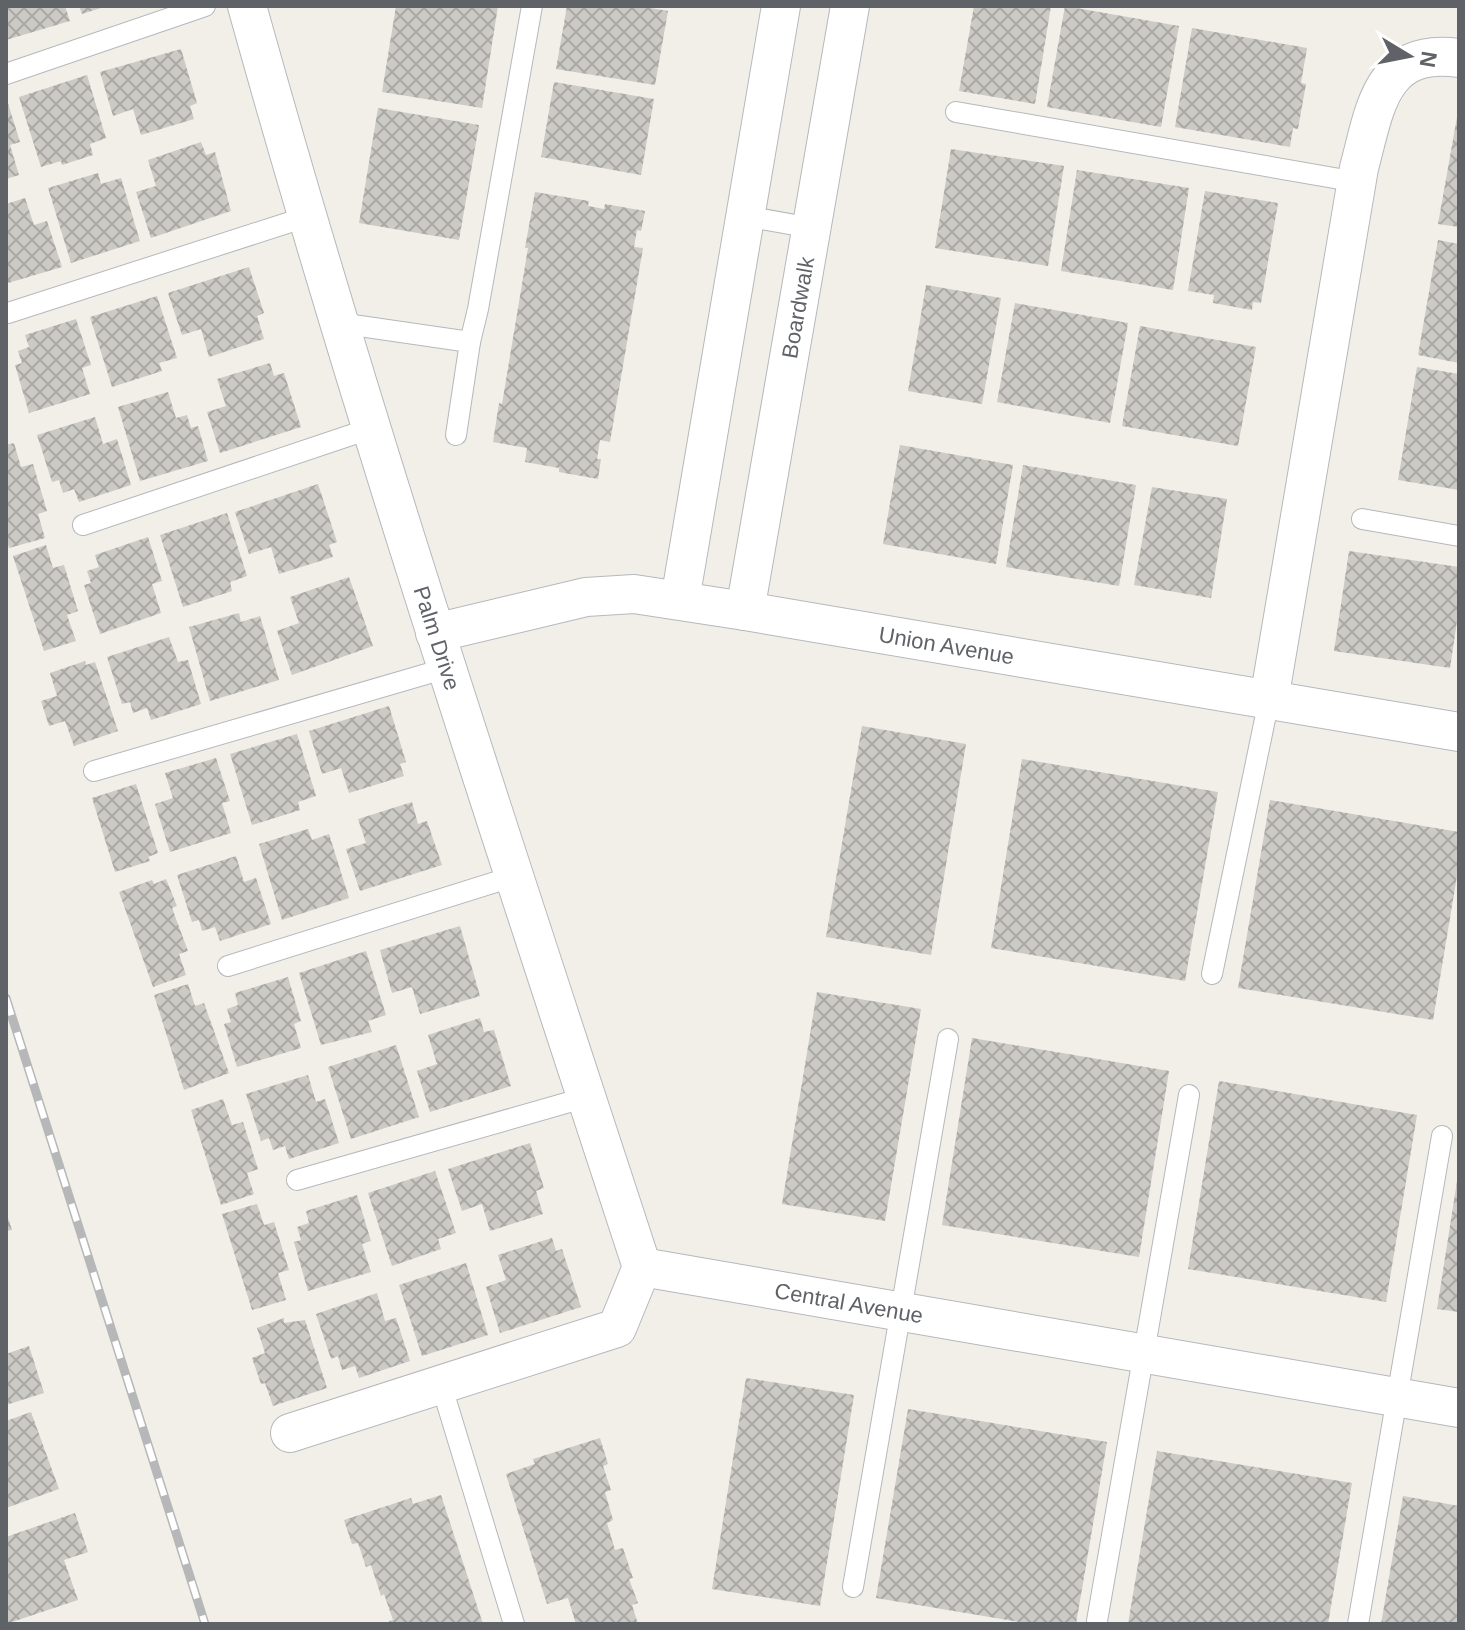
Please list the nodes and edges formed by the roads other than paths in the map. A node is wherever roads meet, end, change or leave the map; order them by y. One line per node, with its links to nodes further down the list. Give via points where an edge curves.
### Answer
1 (205, 6): 7 (lane)
2 (247, 6): 11 (street, Palm Drive)
3 (532, 6): 15 (lane)
4 (781, 6): 10 (street)
5 (850, 6): 12 (street, Boardwalk)
6 (1459, 58): 9 (street, via 1406,64 1380,91)
7 (6, 74)
8 (956, 112): 9 (lane)
9 (1357, 182): 24 (street)
10 (745, 216): 12 (lane); 21 (street)
11 (306, 217): 13 (lane); 14 (street, Palm Drive)
12 (812, 228): 22 (street, Boardwalk)
13 (8, 313)
14 (339, 323): 15 (lane); 16 (street, Palm Drive)
15 (470, 342): 17 (lane)
16 (372, 428): 19 (lane); 23 (street, Palm Drive)
17 (456, 435)
18 (1362, 519): 20 (lane)
19 (83, 525)
20 (1459, 536)
21 (680, 600): 22 (street, Union Avenue); 23 (street, Union Avenue, via 634,594 586,597)
22 (745, 611): 24 (street, Union Avenue)
23 (441, 650): 26 (lane); 27 (street, Palm Drive)
24 (1269, 700): 25 (street, Union Avenue); 29 (lane)
25 (1459, 732)
26 (94, 771)
27 (515, 876): 28 (lane); 32 (street, Palm Drive)
28 (228, 966)
29 (1212, 974)
30 (948, 1039): 36 (lane)
31 (1189, 1095): 37 (lane)
32 (587, 1097): 34 (lane); 35 (street, Palm Drive)
33 (1442, 1136): 39 (lane)
34 (297, 1180)
35 (642, 1267): 36 (street, Central Avenue); 38 (street, via 617,1328)
36 (900, 1312): 37 (street, Central Avenue); 42 (lane)
37 (1145, 1353): 39 (street, Central Avenue); 43 (lane)
38 (441, 1384): 41 (street); 44 (lane)
39 (1398, 1397): 40 (street, Central Avenue); 45 (lane)
40 (1459, 1408)
41 (290, 1433)
42 (853, 1587)
43 (1097, 1621)
44 (514, 1624)
45 (1358, 1624)

